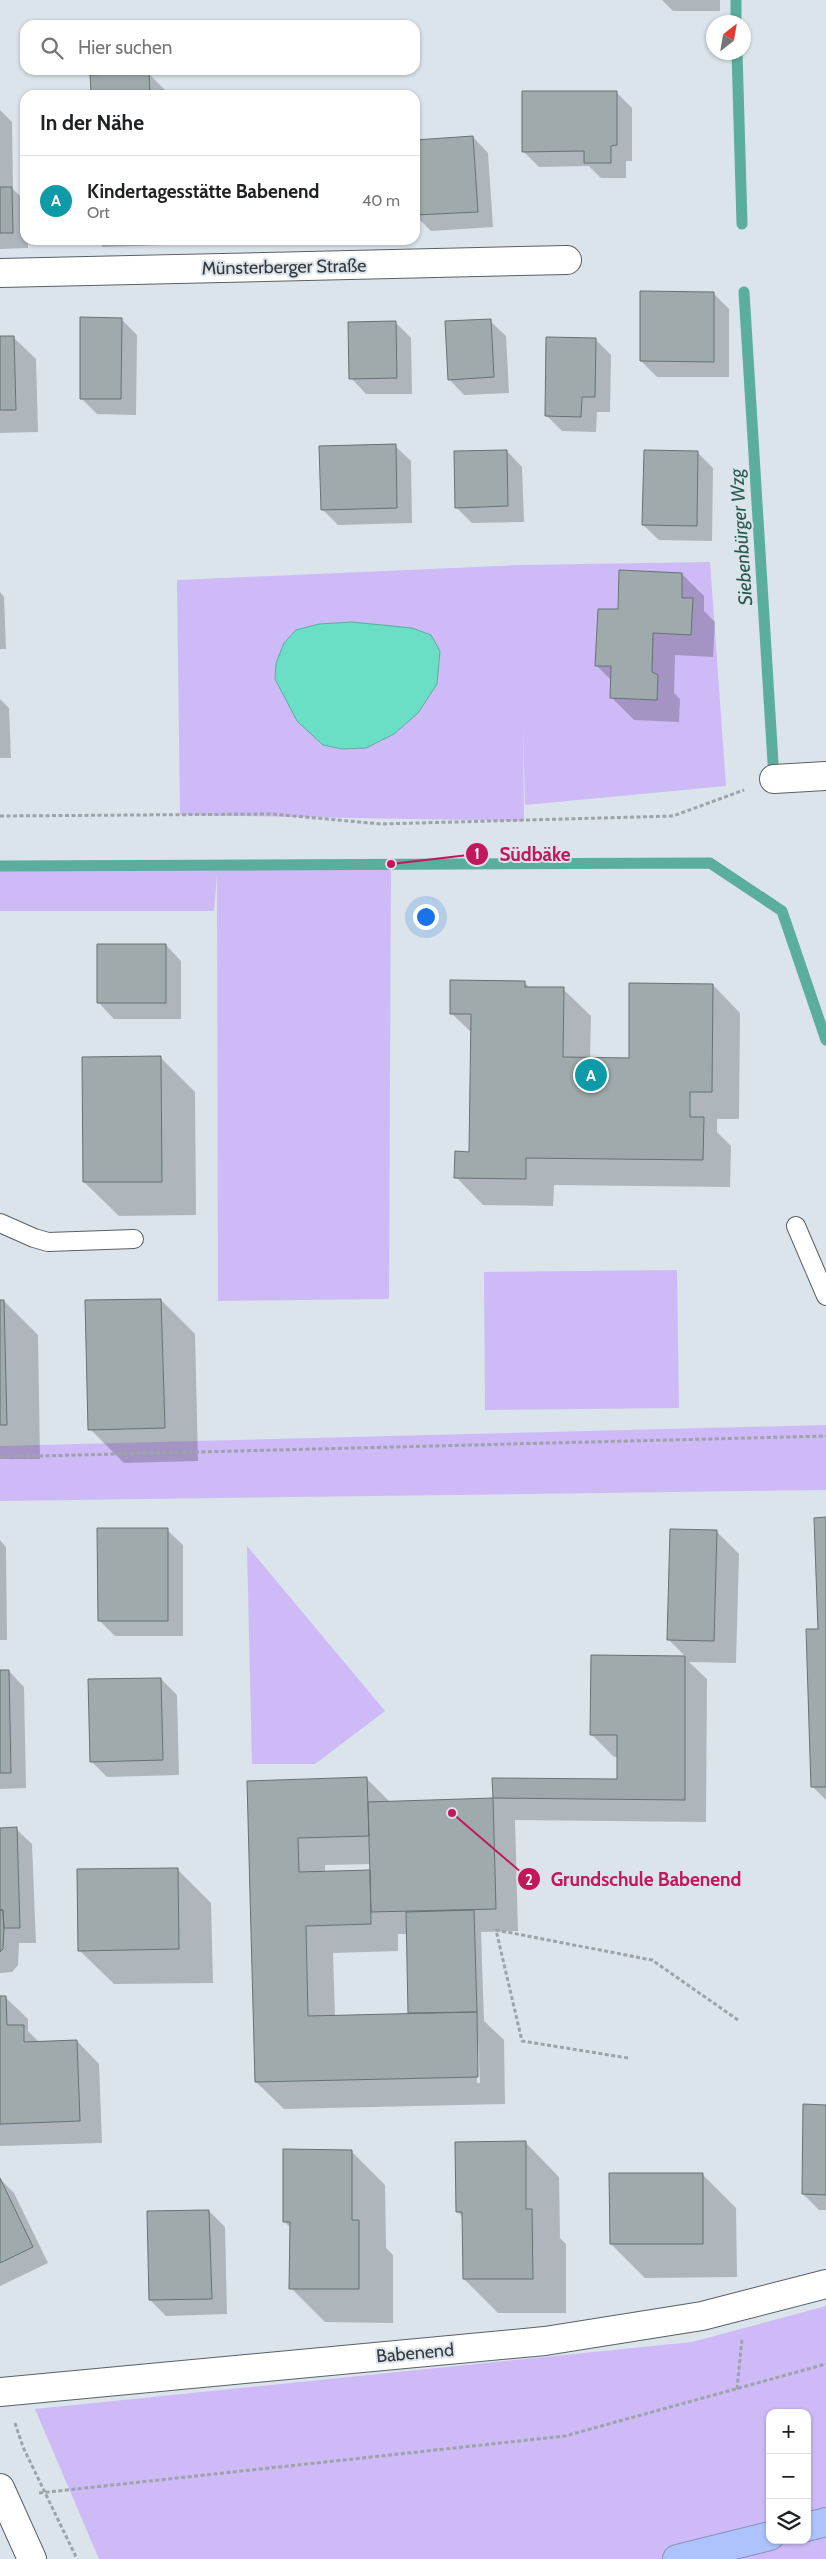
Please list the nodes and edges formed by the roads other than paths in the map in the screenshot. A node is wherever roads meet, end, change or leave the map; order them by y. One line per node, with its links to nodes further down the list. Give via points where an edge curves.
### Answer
1 (567, 260): 2 (street, Münsterberger Straße)
2 (0, 273)
3 (826, 776): 4 (street)
4 (774, 779)
5 (0, 1223): 7 (lane, via 48,1242)
6 (796, 1226): 8 (lane)
7 (134, 1240)
8 (826, 1296)
9 (826, 2284): 10 (street, Babenend, via 702,2316 545,2341)
10 (1, 2392)
11 (2, 2492): 15 (street)
12 (826, 2522): 13 (highway)
13 (811, 2526)
14 (766, 2537): 16 (highway)
15 (32, 2559)
16 (677, 2559)

